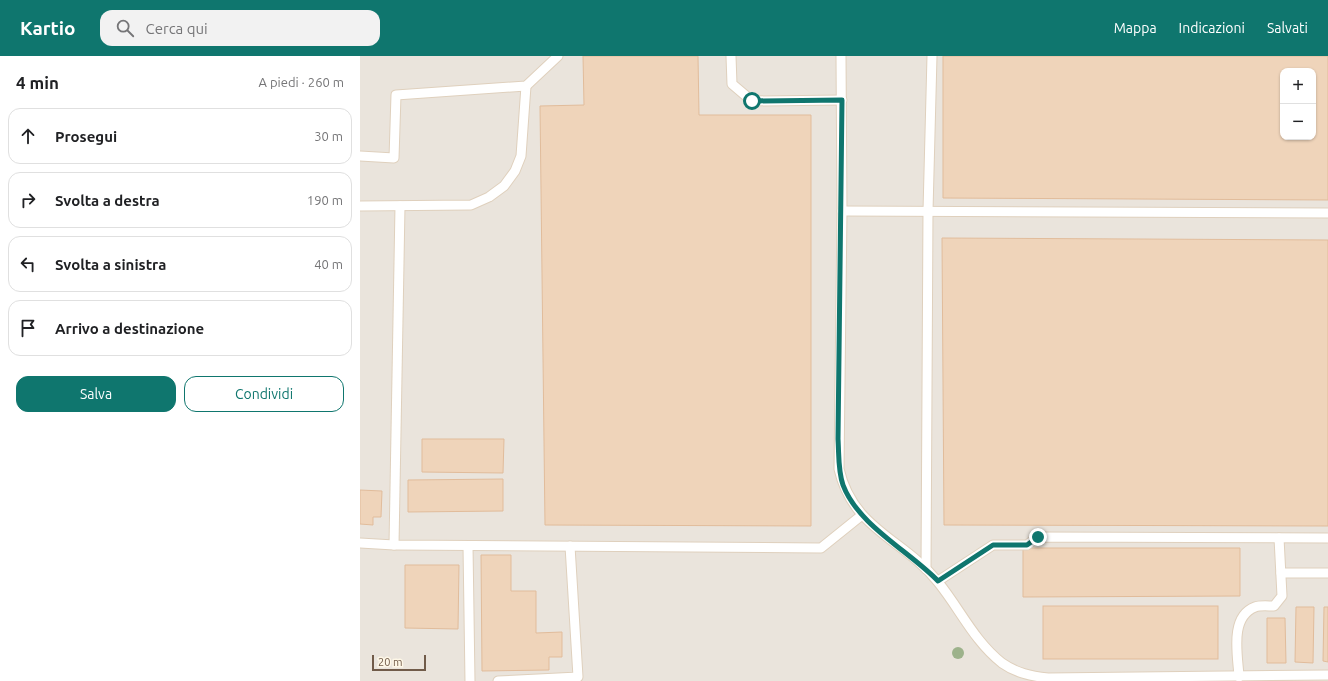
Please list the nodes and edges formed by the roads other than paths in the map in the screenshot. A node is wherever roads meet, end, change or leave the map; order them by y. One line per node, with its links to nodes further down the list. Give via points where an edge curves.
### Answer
1 (558, 56): 5 (lane)
2 (731, 56): 6 (lane, via 732,84 752,101)
3 (840, 56): 6 (lane)
4 (932, 56): 11 (lane)
5 (526, 86): 7 (lane, via 396,95 394,158); 9 (lane, via 521,156 504,186 489,197 471,205)
6 (842, 100): 10 (lane)
7 (360, 156)
8 (360, 206): 9 (lane)
9 (400, 206): 17 (lane)
10 (842, 211): 11 (lane); 13 (lane, via 839,470 850,500)
11 (928, 211): 12 (lane); 20 (lane)
12 (1328, 213)
13 (862, 515): 19 (lane, via 821,548); 20 (lane)
14 (1279, 538): 15 (lane); 21 (lane); 23 (lane, via 1038,537 1027,545 993,545)
15 (1328, 538)
16 (360, 543): 17 (lane)
17 (394, 545): 18 (lane)
18 (468, 546): 19 (lane); 26 (lane)
19 (570, 546): 27 (lane, via 578,677)
20 (926, 569): 23 (lane)
21 (1281, 573): 22 (lane); 25 (lane, via 1282,596 1274,606 1256,607 1245,614 1239,624)
22 (1328, 573)
23 (938, 581): 25 (lane, via 977,638 993,655 1012,670 1028,676)
24 (1328, 675): 25 (lane)
25 (1239, 678)
26 (470, 681)
27 (498, 681)

